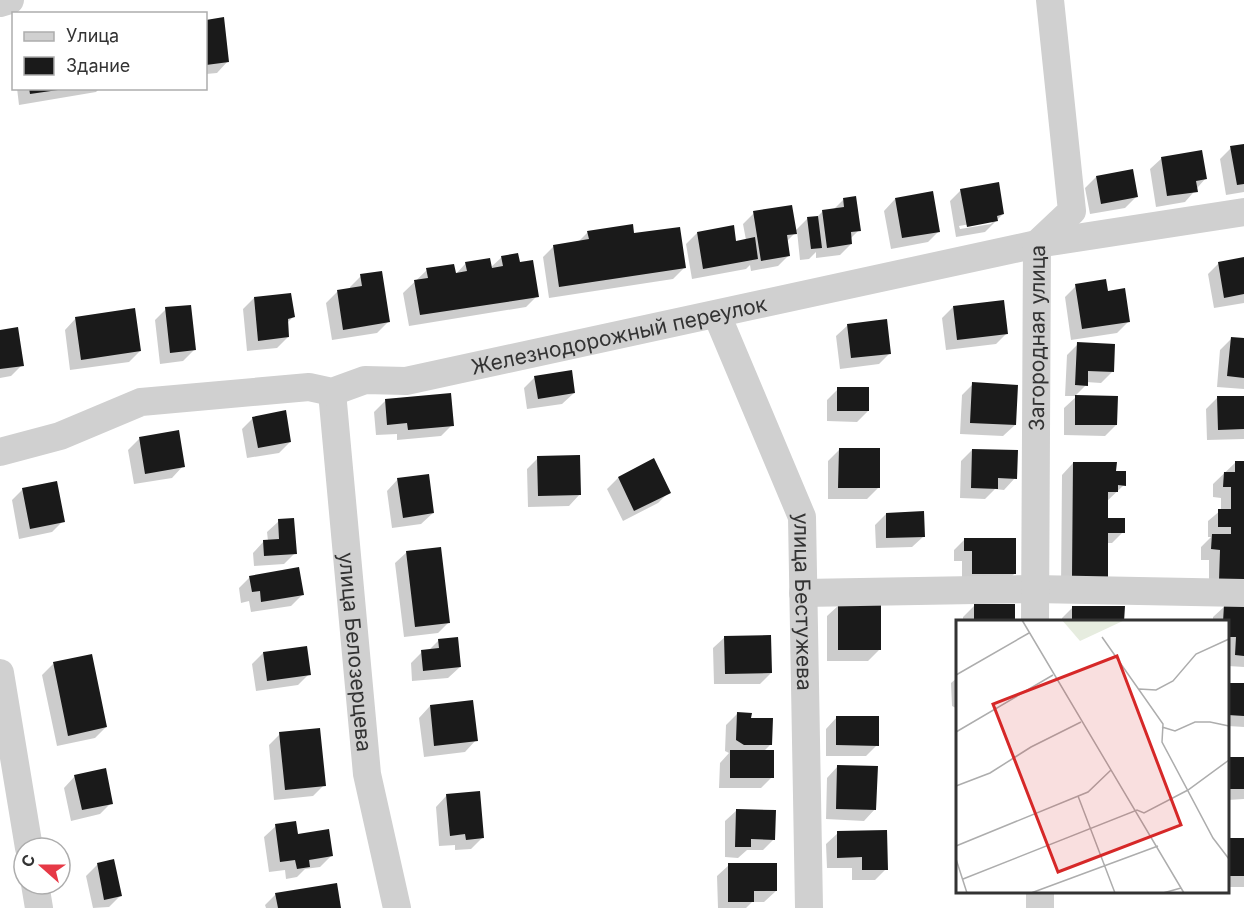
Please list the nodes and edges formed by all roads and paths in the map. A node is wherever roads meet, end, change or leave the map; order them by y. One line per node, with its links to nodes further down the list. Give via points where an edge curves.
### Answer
1 (10, 0): 3 (street)
2 (1050, 0): 5 (street, Загородная улица, via 1072,211)
3 (0, 3)
4 (1244, 212): 5 (street, Железнодорожный переулок)
5 (1037, 244): 6 (street, Железнодорожный переулок); 9 (street, Загородная улица)
6 (717, 315): 7 (street, Железнодорожный переулок, via 406,381 365,380); 10 (street, улица Бестужева, via 802,517)
7 (332, 392): 8 (street, Железнодорожный переулок, via 309,387 141,402 60,436); 15 (street, улица Белозерцева, via 367,774)
8 (0, 452)
9 (1034, 589): 10 (street); 11 (street); 12 (street, Загородная улица)
10 (803, 593): 16 (street, улица Бестужева)
11 (1244, 593)
12 (1035, 620)
13 (0, 673): 14 (street)
14 (27, 836)
15 (397, 908)
16 (809, 908)

